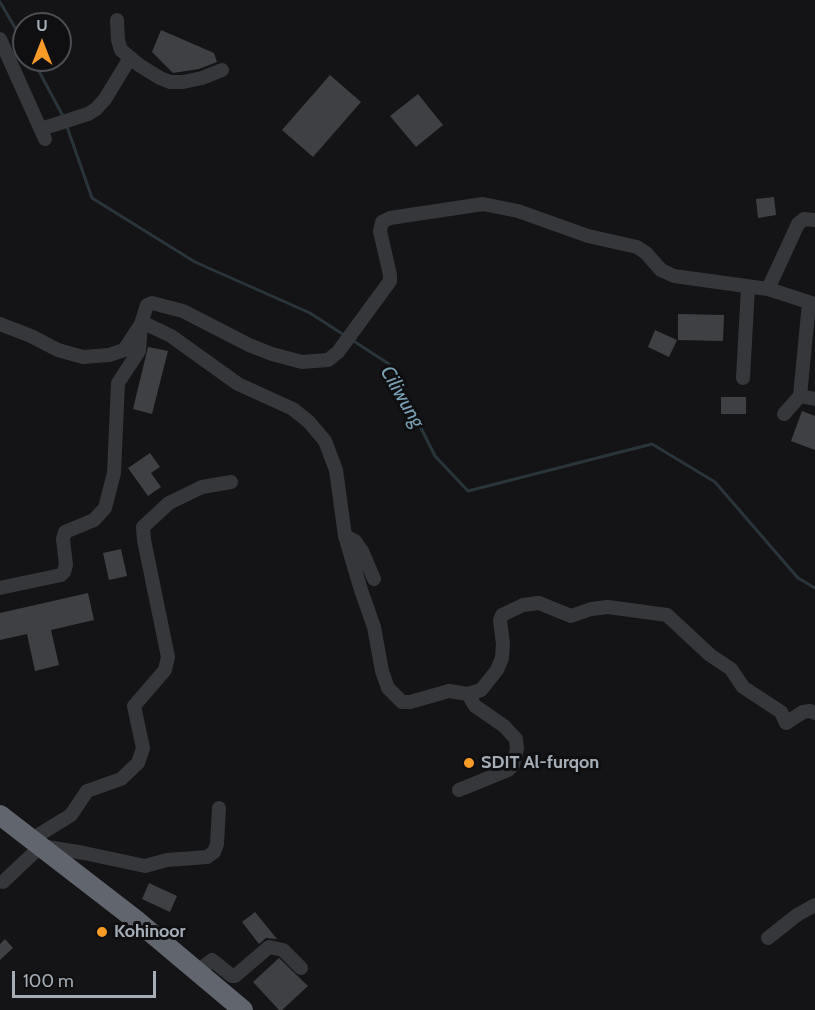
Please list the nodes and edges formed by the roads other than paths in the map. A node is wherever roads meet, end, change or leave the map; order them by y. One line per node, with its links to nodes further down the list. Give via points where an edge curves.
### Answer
1 (117, 20): 3 (street, via 120,47)
2 (0, 39): 3 (street, via 46,131 100,106)
3 (130, 58): 4 (street, via 170,82 196,80)
4 (222, 70)
5 (815, 220): 7 (street, via 804,219 798,224)
6 (748, 287): 7 (street); 10 (street, via 671,275 637,248 483,204 384,221 380,225 390,281 328,360 302,362 272,354 183,311 152,303 147,306); 11 (street)
7 (768, 289): 8 (street)
8 (812, 303): 12 (street)
9 (0, 324): 10 (street, via 82,357 124,350)
10 (141, 324): 16 (street, via 171,336 238,384 285,405 309,422 325,441 333,459); 18 (street, via 140,351 118,384 114,473 105,508 88,524 65,532 66,565 61,575)
11 (743, 378)
12 (800, 396): 13 (street); 14 (street)
13 (815, 399)
14 (784, 414)
15 (231, 482): 24 (street, via 202,487 169,503 143,527 168,657 165,670 134,706 143,748 138,763 121,779 87,791 71,815)
16 (345, 536): 17 (street, via 362,551); 19 (street, via 391,692 408,703 449,691)
17 (374, 579)
18 (0, 588)
19 (468, 694): 20 (street, via 484,688 500,664 502,615 523,605 539,603 571,615 608,608 668,615 710,655 731,669 743,687 782,713 786,723 803,712); 21 (street, via 475,706 516,739 517,748 508,770)
20 (815, 713)
21 (459, 790)
22 (219, 808): 24 (street, via 217,844 207,857 145,866)
23 (0, 815): 24 (highway)
24 (36, 842): 25 (street); 29 (highway)
25 (3, 882)
26 (815, 905): 27 (street)
27 (768, 938)
28 (301, 968): 29 (street, via 283,950 269,947 235,976 213,960)
29 (198, 971): 30 (highway)
30 (243, 1010)

